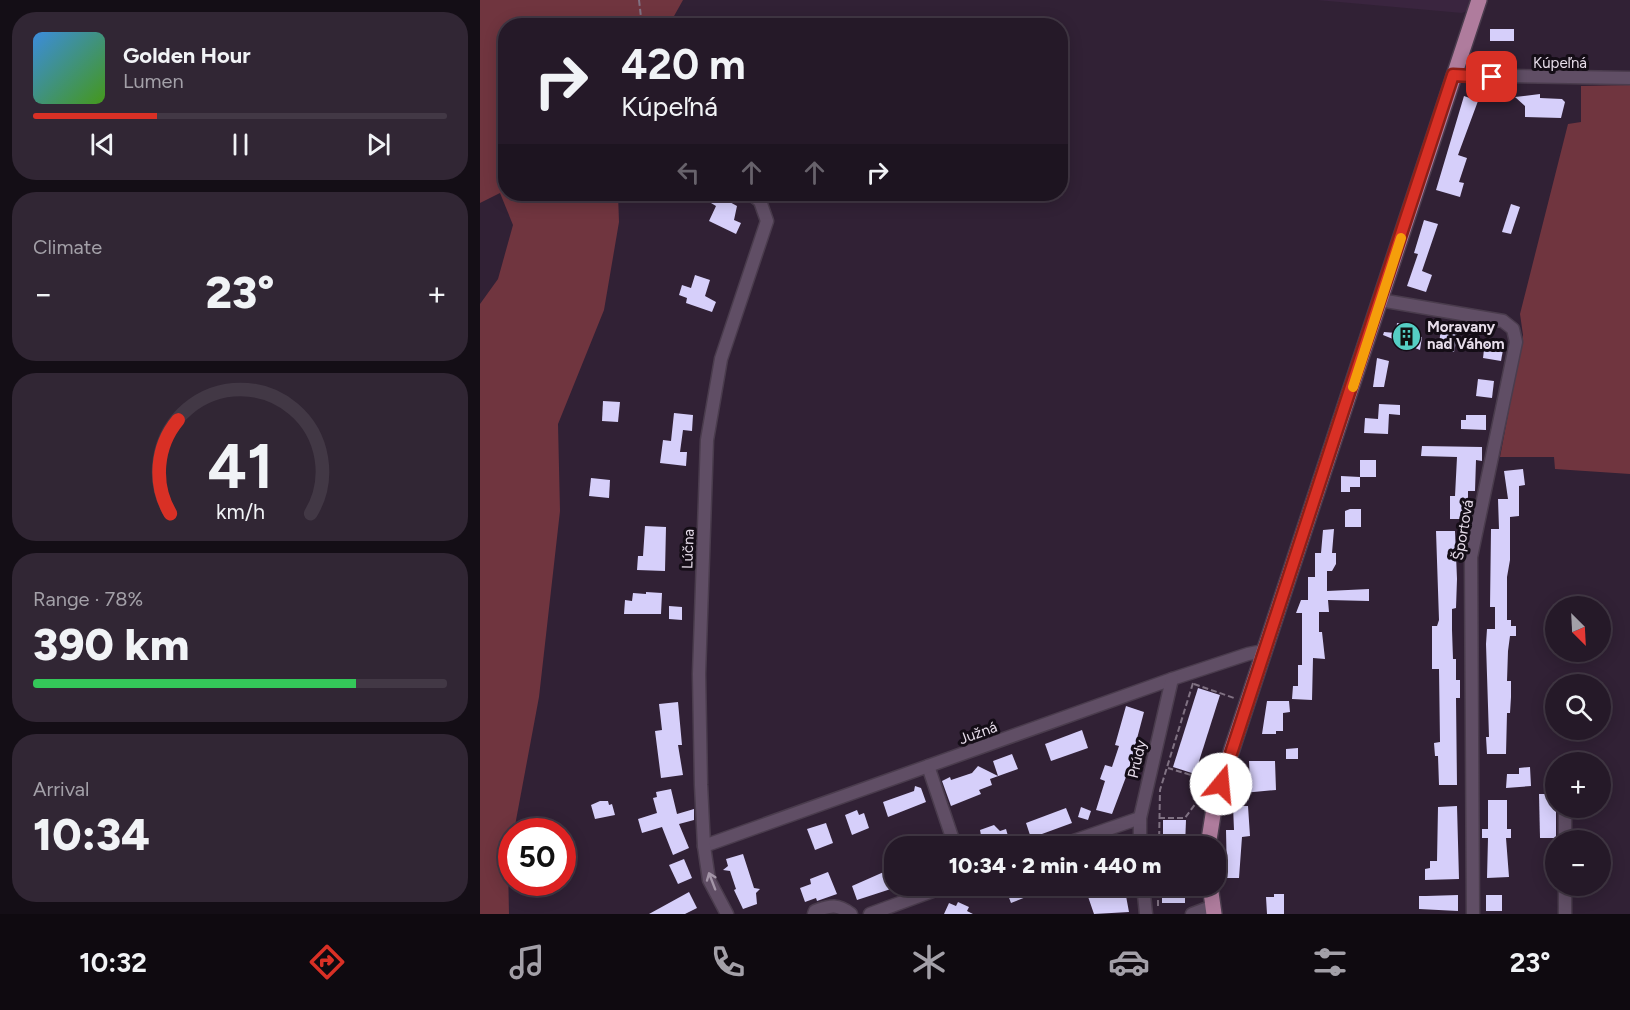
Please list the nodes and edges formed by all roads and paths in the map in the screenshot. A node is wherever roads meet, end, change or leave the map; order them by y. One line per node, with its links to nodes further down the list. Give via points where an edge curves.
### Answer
1 (639, 0): 3 (path)
2 (1479, 0): 4 (main road)
3 (641, 18)
4 (1453, 75): 5 (street, Kúpeľná); 7 (main road)
5 (1630, 78)
6 (760, 201): 22 (street, Lúčna, via 766,229 721,359 707,440 699,674)
7 (1380, 300): 8 (main road); 35 (street, Športová, via 1503,321 1513,329 1516,342 1471,557)
8 (1263, 651): 10 (street, Južná); 21 (main road, via 1215,802)
9 (1195, 678): 11 (path)
10 (1172, 679): 13 (street, Južná); 15 (street, Prúdy)
11 (1193, 684): 12 (path); 14 (path)
12 (1237, 699)
13 (928, 766): 17 (street); 22 (street, Južná)
14 (1167, 768): 16 (path, via 1160,790); 16 (path, via 1194,776 1204,792 1185,818)
15 (1140, 818): 18 (street); 19 (street, Prúdy)
16 (1159, 818): 20 (path)
17 (952, 836)
18 (1088, 836)
19 (1140, 836)
20 (1159, 836)
21 (1210, 836)
22 (704, 846): 28 (street, Lúčna, one-way to 22, via 709,880)
23 (919, 896): 31 (street)
24 (1144, 896): 32 (street)
25 (1158, 896): 33 (path)
26 (1565, 896): 36 (street)
27 (1214, 910): 34 (street)
28 (727, 914)
29 (813, 914): 30 (street, via 840,906)
30 (851, 914)
31 (870, 914)
32 (1146, 914)
33 (1158, 914)
34 (1192, 914)
35 (1473, 914)
36 (1565, 914)

